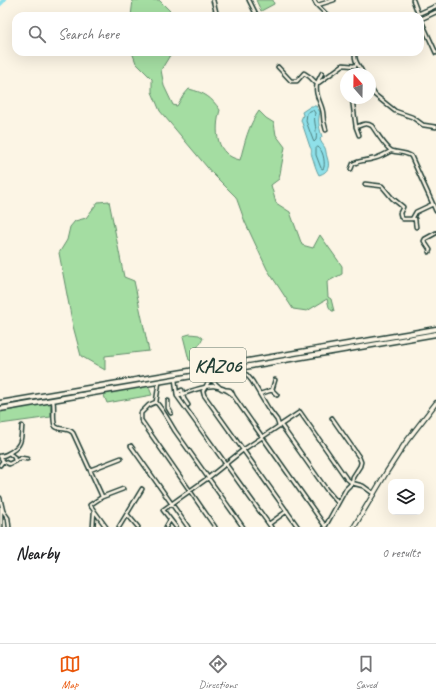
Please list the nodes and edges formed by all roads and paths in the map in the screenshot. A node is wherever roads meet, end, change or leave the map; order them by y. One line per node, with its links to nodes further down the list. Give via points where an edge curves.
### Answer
1 (213, 0): 9 (street)
2 (249, 0): 10 (street)
3 (314, 0): 6 (street)
4 (334, 0): 6 (street)
5 (413, 0): 12 (street)
6 (318, 5): 11 (street)
7 (436, 6): 8 (street)
8 (432, 8): 13 (street); 14 (street)
9 (216, 12)
10 (255, 12)
11 (324, 12)
12 (418, 12)
13 (435, 13): 15 (street)
14 (424, 14)
15 (424, 16)
16 (424, 26): 17 (street)
17 (436, 53)
18 (354, 56): 19 (street)
19 (355, 65): 21 (street); 23 (street, via 343,65)
20 (278, 67): 23 (street, via 294,82 304,73)
21 (360, 68)
22 (322, 73): 23 (street)
23 (317, 84): 28 (street, via 316,91)
24 (376, 95): 27 (street, via 395,111 412,117 423,125)
25 (353, 104): 26 (street)
26 (356, 127): 29 (street); 30 (street, via 367,123 372,126)
27 (436, 127)
28 (326, 130)
29 (359, 135)
30 (391, 150): 31 (street, via 374,159 357,161); 33 (street, via 412,157)
31 (351, 169)
32 (365, 184): 35 (street, via 382,186 403,207 401,217)
33 (433, 204): 34 (street); 35 (street, via 416,212)
34 (436, 211)
35 (412, 219): 36 (street, via 415,219)
36 (416, 227)
37 (436, 233): 38 (street, via 424,241)
38 (429, 252)
39 (436, 329): 54 (highway, KАZ06)
40 (436, 334): 41 (highway, KАZ06)
41 (235, 368): 42 (highway, KАZ06); 48 (street, via 247,375)
42 (175, 379): 44 (highway, KАZ06); 49 (street)
43 (275, 380): 47 (street)
44 (159, 382): 51 (highway, KАZ06); 53 (street)
45 (205, 388): 46 (street, via 214,386); 46 (street, via 211,380); 49 (street); 66 (street, via 204,395)
46 (222, 389): 64 (street, via 233,396)
47 (272, 390): 48 (street); 50 (street)
48 (260, 394): 62 (street)
49 (180, 395): 56 (street); 73 (street)
50 (277, 395)
51 (52, 400): 58 (highway, KАZ06); 75 (street, via 55,426 60,429 68,428 73,432)
52 (168, 401): 57 (street)
53 (156, 402): 60 (street); 80 (street, via 143,410 141,420)
54 (0, 403)
55 (436, 403): 81 (main road, via 406,442)
56 (188, 405)
57 (168, 408): 59 (street); 60 (street)
58 (0, 409)
59 (171, 413)
60 (166, 417): 76 (street)
61 (332, 418): 77 (street, via 361,462)
62 (280, 425): 64 (street); 77 (street, via 300,412); 84 (street)
63 (22, 426): 67 (street, via 20,443)
64 (262, 437): 66 (street); 104 (street)
65 (131, 446): 85 (street)
66 (243, 450): 73 (street); 88 (street)
67 (9, 453): 68 (street); 72 (street)
68 (0, 456): 71 (street)
69 (121, 458): 75 (street)
70 (27, 459): 72 (street)
71 (3, 461): 72 (street, via 9,464); 74 (street)
72 (15, 461)
73 (226, 464): 76 (street); 91 (street)
74 (0, 465)
75 (90, 470): 82 (street)
76 (208, 478): 80 (street); 102 (street)
77 (352, 483): 81 (street, via 363,486); 84 (street)
78 (123, 489): 82 (street)
79 (142, 489): 89 (street)
80 (189, 490): 85 (street); 101 (street)
81 (374, 494): 105 (main road)
82 (102, 497): 87 (street, via 90,505)
83 (0, 498): 86 (street)
84 (338, 503): 104 (street)
85 (171, 504): 90 (street, via 163,510); 100 (street)
86 (2, 506): 92 (street); 93 (street)
87 (94, 510): 94 (street); 95 (street)
88 (287, 511): 91 (street); 103 (street)
89 (127, 514): 96 (street); 97 (street)
90 (170, 520): 98 (street); 99 (street)
91 (270, 526)
92 (1, 527)
93 (9, 527)
94 (93, 527)
95 (106, 527)
96 (119, 527)
97 (138, 527)
98 (166, 527)
99 (176, 527)
100 (188, 527)
101 (215, 527)
102 (243, 527)
103 (298, 527)
104 (324, 527)
105 (354, 527)

